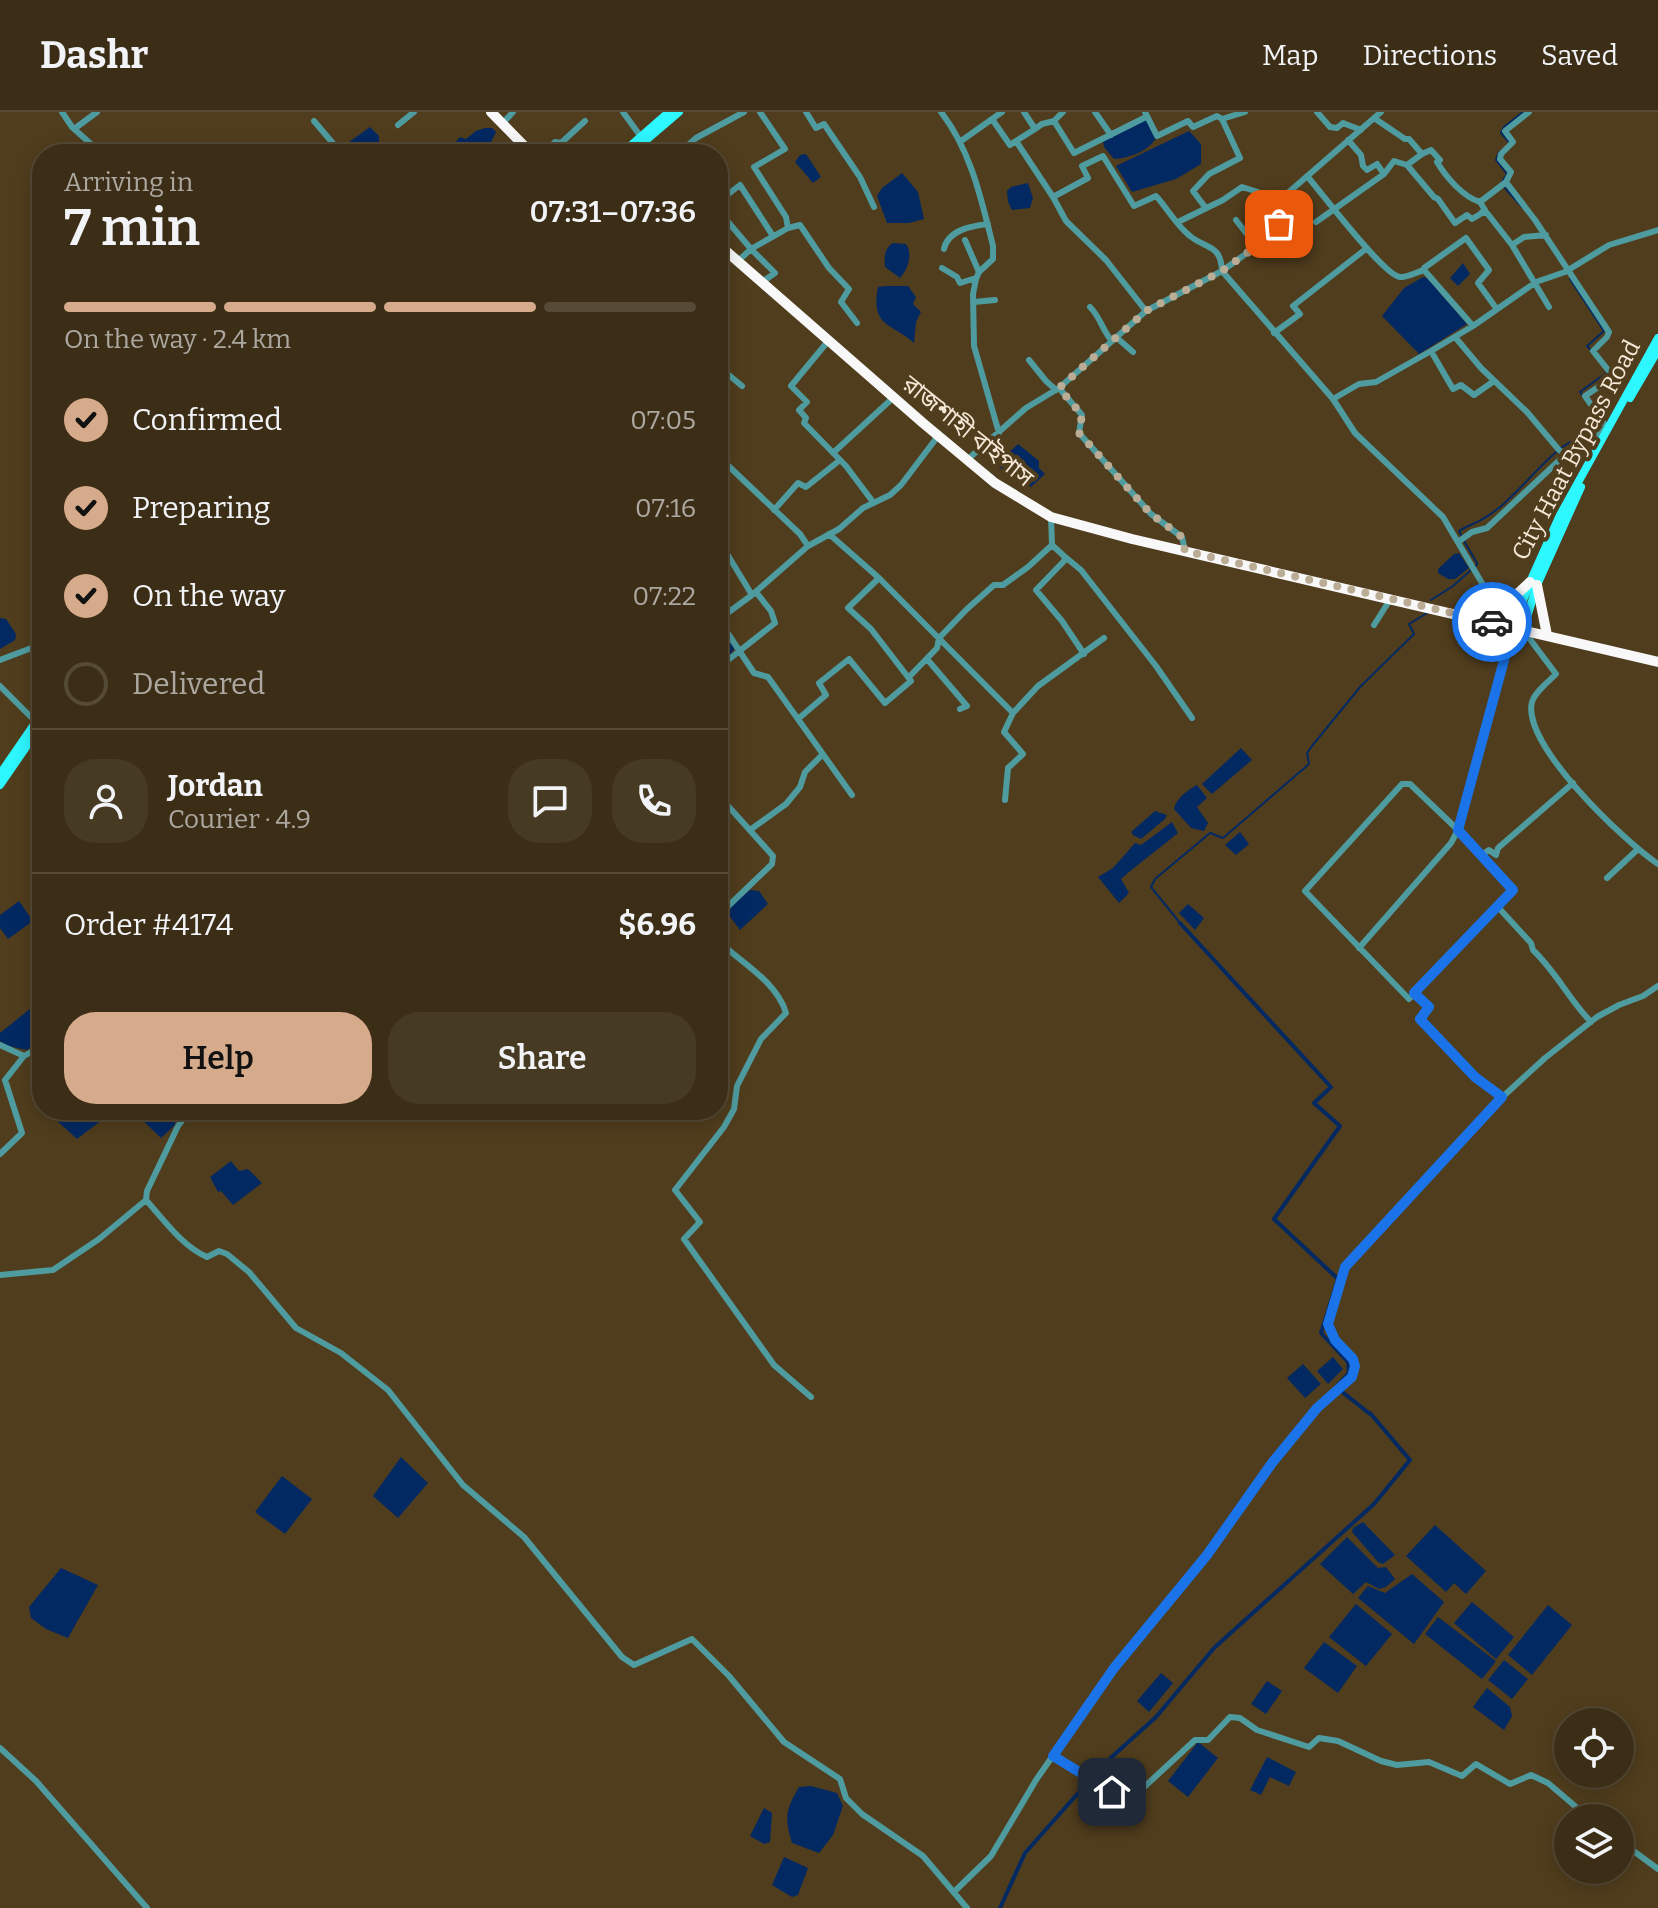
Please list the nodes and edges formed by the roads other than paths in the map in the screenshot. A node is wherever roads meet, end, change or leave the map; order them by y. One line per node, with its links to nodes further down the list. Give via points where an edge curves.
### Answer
1 (62, 112): 30 (street)
2 (97, 112): 30 (street)
3 (414, 112): 29 (street)
4 (491, 112): 28 (highway)
5 (513, 112): 28 (street)
6 (623, 112): 34 (street)
7 (669, 112): 34 (main road)
8 (679, 112): 34 (main road)
9 (744, 112): 45 (street)
10 (760, 112): 65 (street, via 785,149 754,167)
11 (806, 112): 55 (street, via 816,128 824,124)
12 (941, 112): 36 (street)
13 (1002, 112): 24 (street)
14 (1024, 112): 31 (street)
15 (1063, 112): 27 (street)
16 (1095, 112): 33 (street)
17 (1245, 112): 22 (street)
18 (1317, 112): 32 (street, via 1330,127 1343,123)
19 (1381, 112): 23 (street)
20 (1529, 112): 50 (street, via 1505,131 1513,142 1500,159 1511,172)
21 (1145, 114): 22 (street, via 1157,136 1188,121 1193,127); 33 (street)
22 (1218, 115): 56 (street, via 1240,158 1209,174 1193,191)
23 (1374, 118): 32 (street); 46 (street, via 1409,139)
24 (992, 119): 36 (street); 37 (street, via 1010,145)
25 (314, 121): 39 (street)
26 (585, 121): 41 (street)
27 (1054, 121): 31 (street); 33 (street, via 1074,153)
28 (502, 124): 40 (highway)
29 (398, 125)
30 (74, 129): 38 (street)
31 (1035, 129): 37 (street)
32 (1361, 130): 35 (street)
33 (1111, 135)
34 (643, 139): 42 (main road); 43 (main road); 44 (street)
35 (1348, 140): 48 (street, via 1367,170 1377,164); 49 (street)
36 (961, 141): 64 (street)
37 (1016, 141): 52 (street)
38 (91, 144)
39 (334, 144)
40 (522, 144)
41 (553, 144)
42 (636, 144)
43 (639, 144)
44 (648, 144)
45 (689, 144)
46 (1422, 154): 47 (street); 53 (street, via 1431,150 1459,188)
47 (1407, 165): 48 (street, via 1394,161); 63 (street)
48 (1384, 174): 57 (street)
49 (1307, 176): 54 (street); 57 (street)
50 (1506, 182): 53 (street); 67 (street)
51 (728, 194): 68 (street, via 740,185)
52 (1053, 197): 61 (street, via 1088,178 1082,166 1103,156 1134,206 1156,196); 90 (street, via 1066,221)
53 (1480, 202): 58 (street)
54 (1274, 205): 56 (street, via 1242,187); 72 (street, via 1277,230)
55 (874, 207)
56 (1205, 207): 61 (street)
57 (1334, 208): 62 (street); 73 (street)
58 (1482, 213): 63 (street); 71 (street)
59 (1236, 220): 72 (street)
60 (728, 222): 74 (street)
61 (1178, 222): 80 (street, via 1190,237 1212,247 1222,260)
62 (1316, 222)
63 (1455, 223): 69 (street)
64 (988, 224): 75 (street, via 954,234); 82 (street, via 994,256)
65 (788, 228): 68 (street); 91 (street, via 800,225 849,289 841,302)
66 (1658, 230): 81 (street, via 1609,245)
67 (1546, 235): 71 (street, via 1524,237); 81 (street)
68 (773, 236): 74 (street)
69 (1466, 238): 79 (street); 89 (street, via 1489,270 1478,283)
70 (965, 240): 82 (street)
71 (1512, 245): 84 (street)
72 (1256, 246): 80 (street)
73 (1367, 248): 79 (street, via 1396,277); 93 (street, via 1293,306 1300,314)
74 (751, 249): 77 (street); 83 (street, via 775,273)
75 (944, 249)
76 (728, 252): 77 (highway, রাজশাহী বাইপাস)
77 (738, 261): 83 (highway, রাজশাহী বাইপাস)
78 (942, 268): 82 (street, via 960,283)
79 (1424, 270): 92 (street)
80 (1222, 271): 90 (street); 93 (street)
81 (1567, 271): 84 (street); 108 (street, via 1609,332 1593,351 1612,375 1585,396)
82 (977, 275): 86 (street)
83 (762, 282): 97 (highway, রাজশাহী বাইপাস)
84 (1536, 282): 88 (street); 89 (street)
85 (995, 300): 86 (street)
86 (974, 302): 109 (street, via 974,351)
87 (1090, 307): 96 (street)
88 (1549, 307)
89 (1496, 308): 92 (street)
90 (1146, 311): 96 (street)
91 (857, 323)
92 (1473, 326): 94 (street)
93 (1274, 333): 107 (street)
94 (1455, 337): 99 (street); 103 (street)
95 (1658, 338): 108 (main road, City Haat Bypass Road)
96 (1114, 339): 100 (street); 105 (street)
97 (829, 340): 106 (highway, রাজশাহী বাইপাস); 111 (street, via 791,386 807,402 799,410 804,423)
98 (1658, 350): 127 (main road, City Haat Bypass Road)
99 (1431, 351): 103 (street, via 1453,389 1461,385 1474,395); 107 (street)
100 (1133, 352)
101 (1029, 360): 105 (street)
102 (728, 374): 104 (street)
103 (1494, 381): 112 (street)
104 (742, 386)
105 (1058, 389): 109 (street); 123 (street, via 1082,415 1079,433 1151,514 1182,537)
106 (894, 397): 110 (highway, রাজশাহী বাইপাস); 111 (street)
107 (1333, 399): 120 (street, via 1355,433 1443,517)
108 (1607, 428): 112 (street); 127 (main road, City Haat Bypass Road, via 1560,515)
109 (999, 433): 114 (street)
110 (938, 436): 114 (highway, রাজশাহী বাইপাস); 116 (street, via 901,485)
111 (833, 453): 113 (street)
112 (1566, 454): 120 (street, via 1487,528)
113 (840, 460): 116 (street); 117 (street, via 806,487 798,483)
114 (967, 460): 118 (highway, রাজশাহী বাইপাস, via 1023,503)
115 (728, 466): 117 (street)
116 (873, 502): 119 (street)
117 (774, 510): 122 (street)
118 (1051, 517): 121 (street); 123 (highway, রাজশাহী বাইপাস)
119 (829, 534): 122 (street); 126 (street)
120 (1458, 542): 130 (street)
121 (1052, 545): 125 (street); 137 (street, via 1003,585 994,585)
122 (808, 546): 128 (street)
123 (1185, 551): 129 (highway, রাজশাহী বাইপাস)
124 (728, 554): 128 (street)
125 (1064, 556): 141 (street, via 1036,590); 151 (street, via 1081,570)
126 (879, 578): 137 (street); 146 (street, via 848,608)
127 (1534, 583): 130 (highway); 134 (main road, City Haat Bypass Road); 136 (highway)
128 (754, 594): 131 (street); 140 (street, via 775,623)
129 (1391, 598): 132 (highway, রাজশাহী বাইপাস); 133 (street)
130 (1499, 612): 132 (highway)
131 (728, 613)
132 (1488, 621): 134 (highway, রাজশাহী বাইপাস)
133 (1374, 625)
134 (1518, 628): 136 (highway, রাজশাহী বাইপাস); 157 (street, via 1556,674 1532,698 1530,712 1542,744); 163 (street)
135 (728, 632): 140 (street)
136 (1547, 635): 145 (highway, রাজশাহী বাইপাস)
137 (939, 638): 142 (street); 149 (street)
138 (1104, 638): 141 (street)
139 (32, 648): 143 (street)
140 (741, 650): 144 (street); 152 (street, via 754,673 768,677)
141 (1084, 654): 149 (street, via 1038,686)
142 (927, 659): 146 (street); 148 (street, via 967,706)
143 (0, 660)
144 (728, 660)
145 (1658, 662)
146 (909, 677): 152 (street, via 911,681 885,703 849,659 819,683 826,695)
147 (0, 686): 150 (street)
148 (960, 709)
149 (1013, 713): 160 (street, via 1004,732 1023,754 1008,768)
150 (32, 716)
151 (1192, 718)
152 (798, 719): 154 (street)
153 (32, 735): 155 (main road)
154 (823, 754): 159 (street); 162 (street, via 786,804)
155 (14, 760): 156 (main road); 158 (main road)
156 (0, 774)
157 (1573, 783): 164 (street); 165 (street, via 1496,855 1489,850)
158 (0, 785)
159 (852, 795)
160 (1005, 800)
161 (728, 808): 162 (street)
162 (750, 830): 168 (street, via 773,856 772,864)
163 (1458, 830): 165 (street); 170 (street); 170 (street, via 1410,784 1402,784 1305,891)
164 (1637, 850): 166 (street); 167 (street)
165 (1481, 855): 169 (street, via 1513,890)
166 (1658, 864)
167 (1607, 878)
168 (728, 906)
169 (1497, 906): 173 (street); 174 (street)
170 (1359, 948): 173 (street, via 1409,999)
171 (728, 950): 180 (street, via 768,984 786,1013 761,1039 737,1086)
172 (1658, 986): 174 (street)
173 (1414, 993): 178 (street, via 1429,1007 1420,1019 1475,1077)
174 (1591, 1022): 178 (street)
175 (0, 1045): 177 (street)
176 (32, 1052): 177 (street)
177 (24, 1056): 182 (street, via 5,1080 22,1133)
178 (1502, 1097): 187 (street, via 1345,1267 1328,1324 1353,1359 1352,1377 1317,1408 1272,1463)
179 (182, 1120): 183 (street)
180 (728, 1120)
181 (728, 1120): 185 (street, via 675,1190 700,1222 684,1239 774,1365)
182 (0, 1154)
183 (146, 1200): 184 (street, via 53,1270); 191 (street, via 199,1254 227,1254 296,1328 341,1353 388,1390 463,1485 524,1537 622,1657 634,1665 692,1639 784,1742 840,1779 846,1798 862,1814 923,1856)
184 (0, 1275)
185 (811, 1397)
186 (0, 1748): 192 (street, via 36,1781)
187 (1053, 1756): 188 (street, via 1128,1802 1195,1740 1208,1740 1230,1717 1309,1747 1319,1738 1338,1741 1397,1765 1429,1762 1462,1776 1476,1764 1510,1784 1531,1775); 191 (street, via 991,1856)
188 (1573, 1804)
189 (1634, 1851): 190 (street)
190 (1658, 1869)
191 (955, 1891): 193 (street)
192 (147, 1908)
193 (967, 1908)

